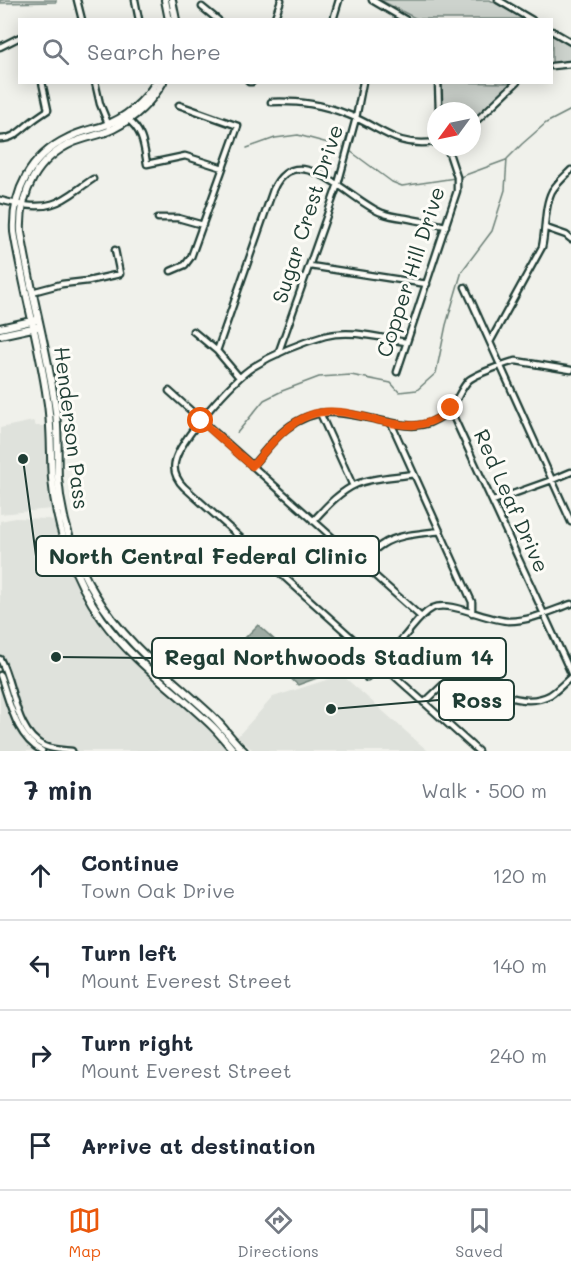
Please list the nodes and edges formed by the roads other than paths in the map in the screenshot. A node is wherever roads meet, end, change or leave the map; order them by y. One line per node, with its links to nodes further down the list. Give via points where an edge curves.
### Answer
1 (77, 0): 10 (street)
2 (135, 0): 11 (street)
3 (165, 0): 12 (street)
4 (172, 0): 13 (street)
5 (281, 0): 15 (street)
6 (339, 0): 16 (street)
7 (372, 0): 17 (street)
8 (498, 0): 18 (street)
9 (201, 7): 14 (street)
10 (81, 18)
11 (139, 18)
12 (169, 18)
13 (176, 18)
14 (215, 18)
15 (275, 18)
16 (334, 18)
17 (403, 18)
18 (529, 18)
19 (553, 31): 21 (street)
20 (18, 38): 22 (street)
21 (571, 42)
22 (0, 47)
23 (571, 64): 24 (street)
24 (553, 66)
25 (42, 84): 40 (street, via 48,110 15,135)
26 (95, 84): 39 (street)
27 (154, 84): 35 (street, Henderson Pass)
28 (162, 84): 38 (street, Henderson Pass, via 153,99)
29 (363, 84): 37 (street, Sugar Crest Drive)
30 (438, 84): 33 (street)
31 (515, 84): 36 (street)
32 (271, 102): 37 (street, via 304,102)
33 (439, 102)
34 (179, 105): 43 (street, via 238,126)
35 (122, 116): 38 (street); 39 (street, Henderson Pass)
36 (481, 116)
37 (356, 118): 41 (street, via 397,139); 46 (street, Sugar Crest Drive)
38 (129, 120): 39 (street, Henderson Pass); 43 (street, via 140,134 147,164 185,156)
39 (109, 127): 48 (street, Henderson Pass, via 69,137 45,153 22,184)
40 (0, 138)
41 (427, 142)
42 (450, 156): 51 (street, Copper Hill Drive, via 458,184)
43 (223, 168): 50 (street)
44 (571, 170): 52 (street, via 550,196)
45 (93, 179): 48 (street, via 52,204)
46 (338, 184): 51 (street, via 380,213); 55 (street, Sugar Crest Drive); 66 (street, via 314,172 296,169 277,180)
47 (0, 200): 48 (street)
48 (19, 204): 59 (street, Henderson Pass, via 14,213 14,232)
49 (158, 218): 50 (street, via 178,218)
50 (203, 225): 56 (street, via 190,260)
51 (446, 226): 57 (street, Copper Hill Drive)
52 (546, 228): 53 (street); 65 (street, via 541,250)
53 (571, 239)
54 (115, 250): 59 (street, via 120,274)
55 (310, 266): 57 (street); 67 (street, Sugar Crest Drive)
56 (171, 271)
57 (427, 284): 64 (street, Copper Hill Drive)
58 (465, 287): 65 (street)
59 (30, 293): 60 (street, Henderson Pass)
60 (36, 323): 61 (street); 63 (street); 96 (street, Henderson Pass, via 56,406 62,507 84,581 125,641)
61 (0, 328)
62 (193, 331): 66 (street)
63 (0, 335)
64 (406, 342): 67 (street, via 341,334); 70 (street, Copper Hill Drive)
65 (490, 342): 68 (street)
66 (217, 351): 71 (street)
67 (278, 354): 71 (street)
68 (501, 366): 69 (street, via 514,361); 73 (street, via 469,380); 80 (street)
69 (571, 370)
70 (397, 372)
71 (239, 377): 75 (street)
72 (169, 391): 75 (street)
73 (448, 411): 76 (street, via 421,425); 82 (street, Red Leaf Drive)
74 (320, 413): 76 (street); 77 (street, via 298,420 286,429); 81 (street)
75 (201, 421): 77 (street); 92 (street, via 175,461 180,482)
76 (391, 423): 79 (street)
77 (252, 466): 83 (street)
78 (571, 472): 80 (street)
79 (414, 474): 81 (street); 85 (street)
80 (552, 480): 82 (street); 84 (street)
81 (352, 486): 83 (street)
82 (493, 501): 89 (street, Red Leaf Drive)
83 (313, 521): 86 (street)
84 (571, 522)
85 (440, 531): 86 (street, via 387,542); 88 (street, via 472,602)
86 (361, 564): 90 (street)
87 (571, 604): 89 (street)
88 (472, 613): 89 (street, via 510,621); 90 (street, via 441,605)
89 (544, 614): 94 (street, Red Leaf Drive)
90 (421, 617): 92 (street)
91 (0, 659): 97 (street)
92 (381, 663): 95 (street); 98 (street)
93 (0, 675): 97 (street)
94 (571, 675): 98 (street, via 554,692 530,700 510,697 457,677 447,681)
95 (368, 678)
96 (176, 689): 101 (street, Henderson Pass); 102 (street, Henderson Pass, via 211,715)
97 (12, 700): 99 (street, via 22,734); 100 (street, via 34,739 49,747)
98 (424, 703): 103 (street)
99 (42, 751)
100 (72, 751)
101 (234, 751)
102 (244, 751)
103 (478, 751)

